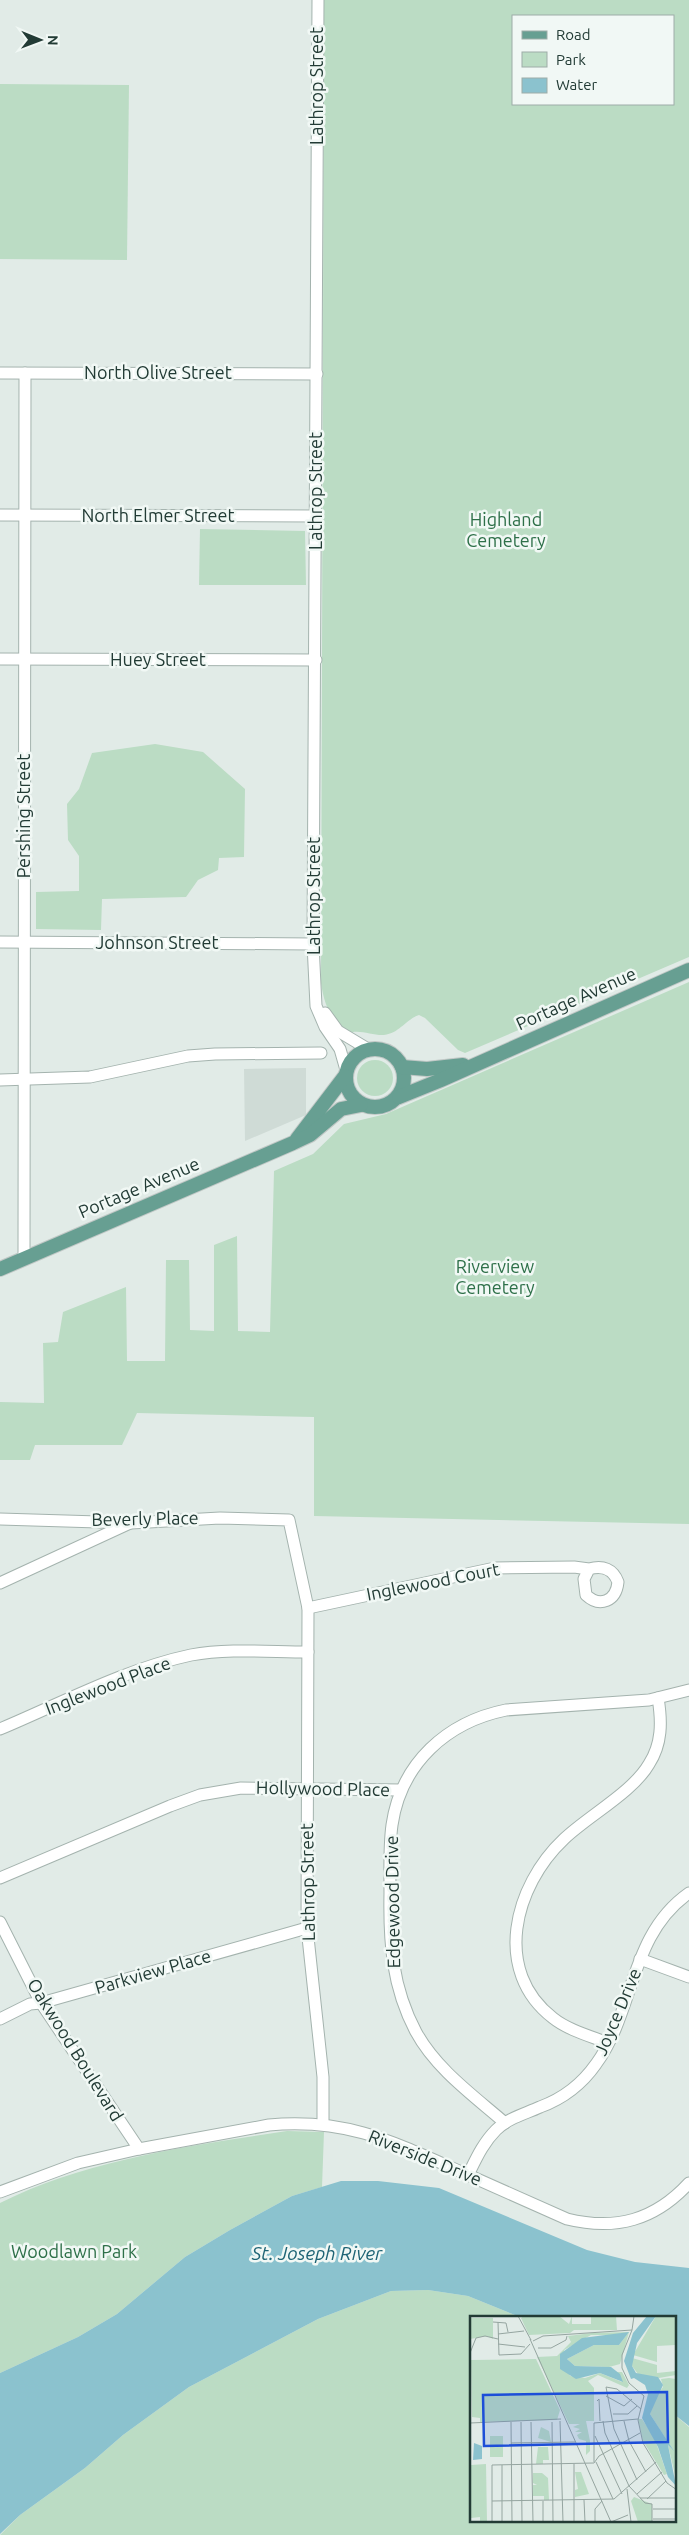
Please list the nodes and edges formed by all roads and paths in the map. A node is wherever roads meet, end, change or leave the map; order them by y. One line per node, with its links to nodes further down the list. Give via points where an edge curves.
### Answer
1 (318, 0): 4 (street, Lathrop Street)
2 (0, 373): 3 (street, North Olive Street)
3 (25, 373): 4 (street, North Olive Street); 6 (street, Pershing Street)
4 (317, 374): 7 (street, Lathrop Street)
5 (0, 515): 6 (street, North Elmer Street)
6 (25, 515): 7 (street, North Elmer Street); 9 (street, Pershing Street)
7 (316, 516): 10 (street, Lathrop Street)
8 (0, 659): 9 (street, Huey Street)
9 (25, 659): 10 (street, Huey Street); 12 (street, Pershing Street)
10 (316, 660): 13 (street, Lathrop Street)
11 (0, 942): 12 (street, Johnson Street)
12 (24, 942): 13 (street, Johnson Street); 22 (street, Pershing Street)
13 (313, 944): 15 (street, Lathrop Street)
14 (689, 970): 18 (main road, Portage Avenue)
15 (315, 981): 16 (street, Lathrop Street, via 328,1020 348,1039); 20 (street, Lathrop Street, via 316,1006 340,1049)
16 (368, 1049): 19 (main road, via 388,1052); 20 (main road, via 354,1056)
17 (321, 1053): 22 (street, via 215,1054 179,1058 90,1077)
18 (477, 1063): 19 (main road, Portage Avenue, via 427,1070); 23 (main road, Portage Avenue)
19 (402, 1067): 23 (main road, via 403,1088)
20 (346, 1073): 24 (main road, via 352,1095); 25 (main road, Portage Avenue)
21 (0, 1080): 22 (street)
22 (24, 1080): 26 (street, Pershing Street)
23 (399, 1096): 24 (main road, via 378,1107)
24 (361, 1105): 25 (main road, Portage Avenue, via 341,1109 318,1129)
25 (293, 1143): 26 (main road, Portage Avenue)
26 (24, 1258): 27 (main road, Portage Avenue)
27 (0, 1269)
28 (0, 1519): 30 (street, Beverly Place)
29 (289, 1520): 30 (street, Beverly Place, via 220,1518); 33 (street, Lathrop Street)
30 (131, 1523): 32 (street)
31 (589, 1569): 33 (street, Inglewood Court, via 495,1568)
32 (0, 1582)
33 (308, 1608): 34 (street, Lathrop Street)
34 (308, 1652): 37 (street, Inglewood Place, via 219,1652 190,1656 143,1668); 38 (street, Lathrop Street)
35 (689, 1690): 36 (street, Hollywood Place)
36 (658, 1698): 39 (street, Hollywood Place, via 506,1710 470,1720 440,1740 416,1764); 48 (street, via 661,1726 650,1764 636,1780 553,1850 531,1884 517,1920 515,1956 522,1979 534,1999 554,2019)
37 (0, 1729)
38 (307, 1789): 39 (street, Hollywood Place); 40 (street, Hollywood Place, via 241,1788 200,1795); 43 (street, Lathrop Street)
39 (401, 1790): 49 (street, Edgewood Drive, via 391,1837 390,1910 391,1951 399,1994 417,2034 433,2057)
40 (0, 1878)
41 (689, 1893): 44 (street, Joyce Drive, via 658,1925)
42 (0, 1922): 46 (street, Oakwood Boulevard)
43 (307, 1928): 46 (street, Parkview Place); 50 (street, Lathrop Street, via 323,2077)
44 (640, 1959): 45 (street); 48 (street, Joyce Drive)
45 (689, 1977)
46 (41, 2003): 47 (street, Parkview Place, via 30,2004); 51 (street, Oakwood Boulevard)
47 (0, 2018)
48 (608, 2044): 49 (street, Joyce Drive, via 583,2080 568,2092)
49 (505, 2123): 52 (street, Joyce Drive, via 482,2148)
50 (323, 2124): 51 (street, Riverside Drive, via 269,2125); 52 (street, Riverside Drive, via 384,2138)
51 (139, 2149): 54 (street, Riverside Drive, via 78,2163)
52 (468, 2175): 53 (street, Riverside Drive, via 568,2219 600,2225 653,2213)
53 (689, 2183)
54 (0, 2192)

